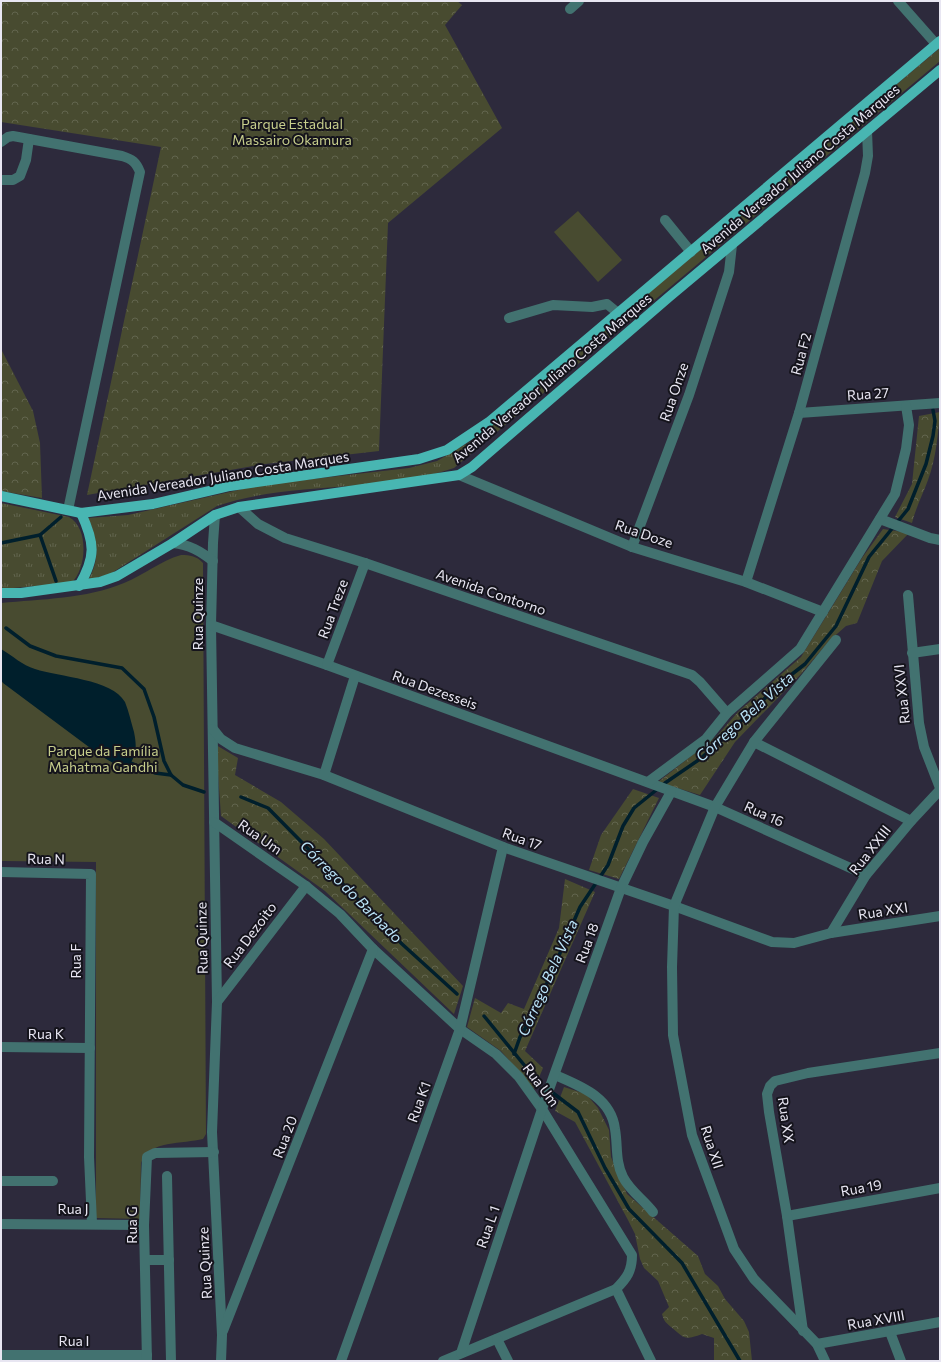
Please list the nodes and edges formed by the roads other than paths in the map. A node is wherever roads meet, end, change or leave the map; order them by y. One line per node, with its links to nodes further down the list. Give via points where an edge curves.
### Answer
1 (579, 1): 3 (street)
2 (898, 1): 4 (street)
3 (570, 9)
4 (938, 42): 12 (main road, Avenida Vereador Juliano Costa Marques)
5 (940, 70): 6 (main road, Avenida Vereador Juliano Costa Marques)
6 (867, 131): 11 (main road, Avenida Vereador Juliano Costa Marques); 17 (street, Rua F2, via 868,156 865,173)
7 (29, 139): 8 (street, via 13,136); 9 (street, via 26,160 20,176 13,180); 21 (street, via 130,158 140,172)
8 (1, 142)
9 (1, 180)
10 (665, 220): 12 (street)
11 (732, 245): 18 (main road, Avenida Vereador Juliano Costa Marques, via 472,467); 27 (street, Rua Onze, via 729,272 716,314 689,395)
12 (691, 252): 13 (main road, Avenida Vereador Juliano Costa Marques)
13 (618, 313): 14 (street, via 607,304 592,307 553,305); 22 (main road, Avenida Vereador Juliano Costa Marques, via 489,422 448,450 419,459 230,486 153,504)
14 (509, 318)
15 (940, 403): 16 (street, Rua 27)
16 (906, 406): 17 (street, Rua 27); 24 (street, via 909,426 906,449 895,494)
17 (799, 413): 30 (street, Rua F2)
18 (459, 475): 20 (main road, Avenida Vereador Juliano Costa Marques); 27 (street, Rua Doze)
19 (1, 496): 21 (main road)
20 (239, 507): 23 (main road, Avenida Vereador Juliano Costa Marques); 29 (street, Avenida Contorno, via 258,524 285,538)
21 (68, 510): 22 (main road)
22 (80, 513): 31 (main road, via 90,534 93,552 89,569)
23 (215, 515): 26 (main road, Avenida Vereador Juliano Costa Marques); 28 (street, Rua Quinze)
24 (884, 520): 25 (street); 34 (street)
25 (940, 540)
26 (173, 543): 28 (street, via 188,545); 31 (main road, Avenida Vereador Juliano Costa Marques, via 117,576)
27 (632, 547): 30 (street, Rua Doze)
28 (213, 561): 35 (street, Rua Quinze)
29 (365, 563): 39 (street, Rua Treze); 41 (street, Avenida Contorno, via 692,675)
30 (746, 582): 34 (street, Rua Doze)
31 (79, 586): 32 (main road, Avenida Vereador Juliano Costa Marques, via 21,593)
32 (1, 592)
33 (908, 595): 38 (street, Rua XXVI)
34 (823, 612): 41 (street, via 800,648)
35 (212, 625): 39 (street, Rua Dezesseis); 42 (street, Rua Quinze)
36 (836, 640): 43 (street)
37 (940, 649): 38 (street)
38 (912, 653): 46 (street, Rua XXVI, via 919,723 924,747)
39 (327, 665): 40 (street, Rua Dezesseis)
40 (354, 676): 44 (street); 45 (street, Rua Dezesseis)
41 (727, 713): 45 (street, via 706,739)
42 (213, 728): 44 (street, Rua 17, via 221,739 235,748); 50 (street, Rua Quinze)
43 (754, 742): 48 (street); 49 (street)
44 (324, 775): 51 (street, Rua 17)
45 (650, 783): 47 (street, Rua 16)
46 (940, 789): 49 (street, Rua XXIII)
47 (670, 791): 48 (street, Rua 16); 56 (street, Rua 18)
48 (715, 807): 54 (street, Rua 16); 57 (street)
49 (911, 821): 54 (street, Rua XXIII)
50 (214, 822): 55 (street, Rua Um); 61 (street, Rua Quinze)
51 (503, 847): 56 (street, Rua 17); 62 (street, Rua K1)
52 (1, 872): 53 (street, Rua N)
53 (90, 874): 64 (street, Rua F)
54 (866, 875): 59 (street, Rua XXIII)
55 (306, 886): 60 (street, Rua Um, via 340,914); 61 (street, Rua Dezoito)
56 (621, 888): 57 (street, Rua 17); 66 (street, Rua 18)
57 (674, 906): 59 (street, Rua 17, via 772,942 794,943); 82 (street, Rua XII, via 673,1035 692,1135 734,1249 754,1279)
58 (940, 916): 59 (street, Rua XXI)
59 (831, 933)
60 (373, 949): 62 (street, Rua Um); 84 (street, Rua 20)
61 (217, 1002): 68 (street, Rua Quinze, via 212,1132)
62 (460, 1029): 67 (street, Rua Um, via 496,1054 519,1076); 92 (street, Rua K1)
63 (1, 1048): 64 (street, Rua K)
64 (90, 1048): 75 (street, Rua F, via 89,1157)
65 (940, 1053): 74 (street, Rua XX, via 808,1074 775,1081 770,1086 767,1094 769,1112)
66 (555, 1075): 67 (street, Rua 18); 73 (street, via 588,1089 610,1111 615,1128 616,1154 623,1177)
67 (542, 1109): 80 (street, Rua Um, via 632,1255 628,1277); 87 (street, Rua L 1)
68 (214, 1152): 77 (street, Rua G, via 155,1153 147,1157); 84 (street, Rua Quinze)
69 (167, 1176): 79 (street)
70 (1, 1181): 71 (street)
71 (53, 1181)
72 (940, 1188): 74 (street, Rua 19)
73 (653, 1212)
74 (788, 1216): 82 (street, Rua XX)
75 (92, 1223): 76 (street, Rua J); 77 (street, Rua J)
76 (1, 1224)
77 (144, 1225): 78 (street, Rua G)
78 (146, 1260): 79 (street); 89 (street, Rua G)
79 (169, 1260): 90 (street)
80 (616, 1290): 85 (street, Rua Um); 95 (street)
81 (940, 1322): 83 (street, Rua XVIII)
82 (803, 1331): 86 (street, Rua XII)
83 (890, 1332): 86 (street, Rua XVIII); 97 (street)
84 (222, 1335): 91 (street, Rua Quinze)
85 (497, 1339): 87 (street, Rua Um); 94 (street)
86 (817, 1344): 96 (street, Rua XII)
87 (461, 1353): 93 (street, Rua Um)
88 (1, 1355): 89 (street, Rua I)
89 (147, 1358)
90 (171, 1361)
91 (221, 1361)
92 (341, 1361)
93 (443, 1361)
94 (508, 1361)
95 (651, 1361)
96 (825, 1361)
97 (901, 1361)

